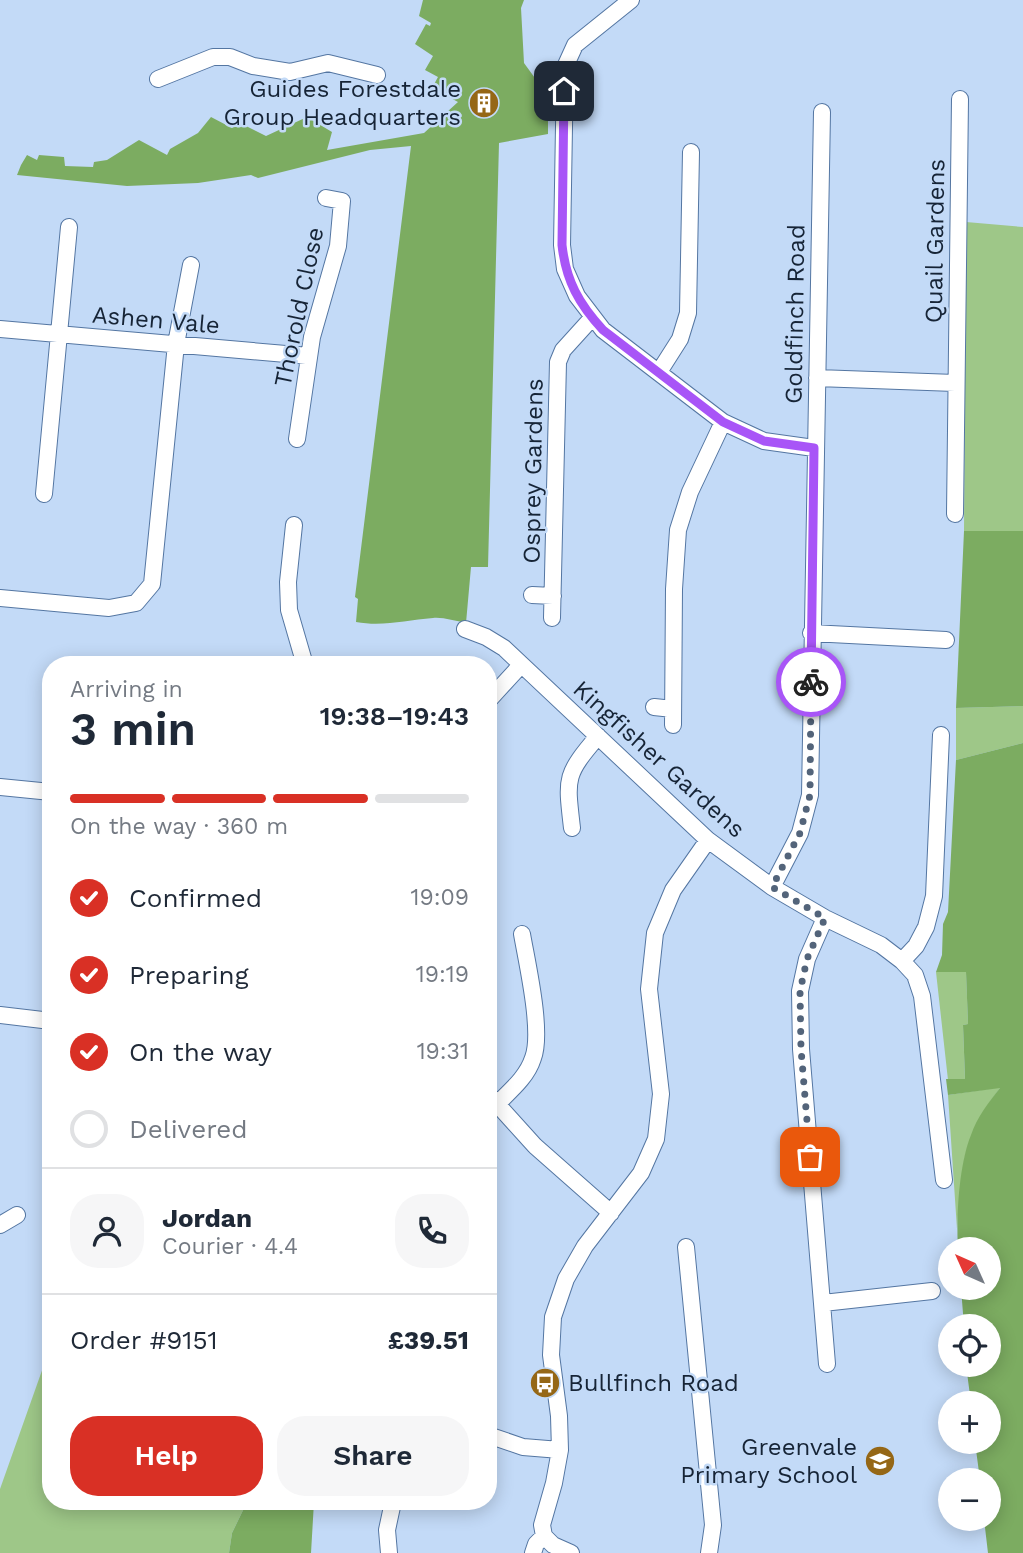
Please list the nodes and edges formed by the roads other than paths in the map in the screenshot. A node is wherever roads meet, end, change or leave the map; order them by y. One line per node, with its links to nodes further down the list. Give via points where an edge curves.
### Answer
1 (631, 0): 10 (street, via 585,35 565,67 562,245 565,269)
2 (377, 75): 3 (street, via 328,63 290,72 213,57)
3 (158, 79)
4 (960, 99): 17 (street, Quail Gardens)
5 (822, 112): 16 (street, Goldfinch Road)
6 (691, 152): 15 (street, via 688,313 680,339)
7 (326, 198): 14 (street, Thorold Close, via 342,201 338,246)
8 (69, 227): 12 (street)
9 (191, 265): 13 (street)
10 (592, 318): 15 (street); 25 (street, Osprey Gardens, via 558,362)
11 (0, 329): 12 (street, Ashen Vale)
12 (58, 335): 13 (street, Ashen Vale); 21 (street)
13 (176, 344): 14 (street, Ashen Vale); 26 (street, via 152,584 136,603 109,608)
14 (309, 356): 19 (street, Thorold Close)
15 (659, 372): 18 (street)
16 (817, 378): 17 (street); 20 (street, Goldfinch Road)
17 (955, 383): 22 (street, Quail Gardens)
18 (723, 422): 20 (street, via 764,441); 34 (street, via 690,492 678,530 673,717)
19 (297, 439)
20 (814, 448): 29 (street, Goldfinch Road)
21 (44, 494)
22 (955, 514)
23 (294, 525): 31 (street, via 289,610)
24 (532, 595): 25 (street, Osprey Gardens)
25 (552, 596): 27 (street, Osprey Gardens)
26 (0, 598)
27 (552, 618)
28 (465, 629): 32 (street, Kingfisher Gardens, via 482,644 504,648)
29 (811, 633): 30 (street); 41 (street, Goldfinch Road, via 810,795 800,833)
30 (946, 640)
31 (302, 656)
32 (521, 664): 33 (street); 36 (street, Kingfisher Gardens)
33 (497, 691)
34 (654, 707)
35 (941, 735): 44 (street, via 934,896 926,928)
36 (598, 736): 39 (street, via 575,763 567,785); 40 (street, Kingfisher Gardens)
37 (0, 787): 38 (street)
38 (42, 791)
39 (566, 818)
40 (708, 840): 41 (street, Kingfisher Gardens); 50 (street, via 673,890 656,933 649,989 661,1094 656,1139 640,1173)
41 (772, 887): 42 (street, Kingfisher Gardens)
42 (825, 918): 44 (street, Kingfisher Gardens, via 881,945); 55 (street, via 807,959 800,991)
43 (522, 934): 47 (street, via 536,1029 534,1056 526,1073)
44 (902, 961): 49 (street, Kingfisher Gardens, via 915,975 922,996)
45 (0, 1015): 46 (street)
46 (42, 1020)
47 (497, 1095)
48 (497, 1104): 50 (street)
49 (944, 1180)
50 (611, 1213): 58 (street, via 566,1279 553,1317 551,1355)
51 (17, 1215): 52 (street)
52 (0, 1225)
53 (693, 1257): 64 (street, via 713,1525)
54 (932, 1290): 55 (street)
55 (822, 1303): 56 (street)
56 (827, 1364)
57 (497, 1438): 58 (street, via 523,1447)
58 (559, 1450): 60 (street, via 542,1525)
59 (391, 1510): 61 (street)
60 (544, 1536): 62 (street); 63 (street)
61 (389, 1553)
62 (533, 1553)
63 (571, 1553)
64 (709, 1553)

